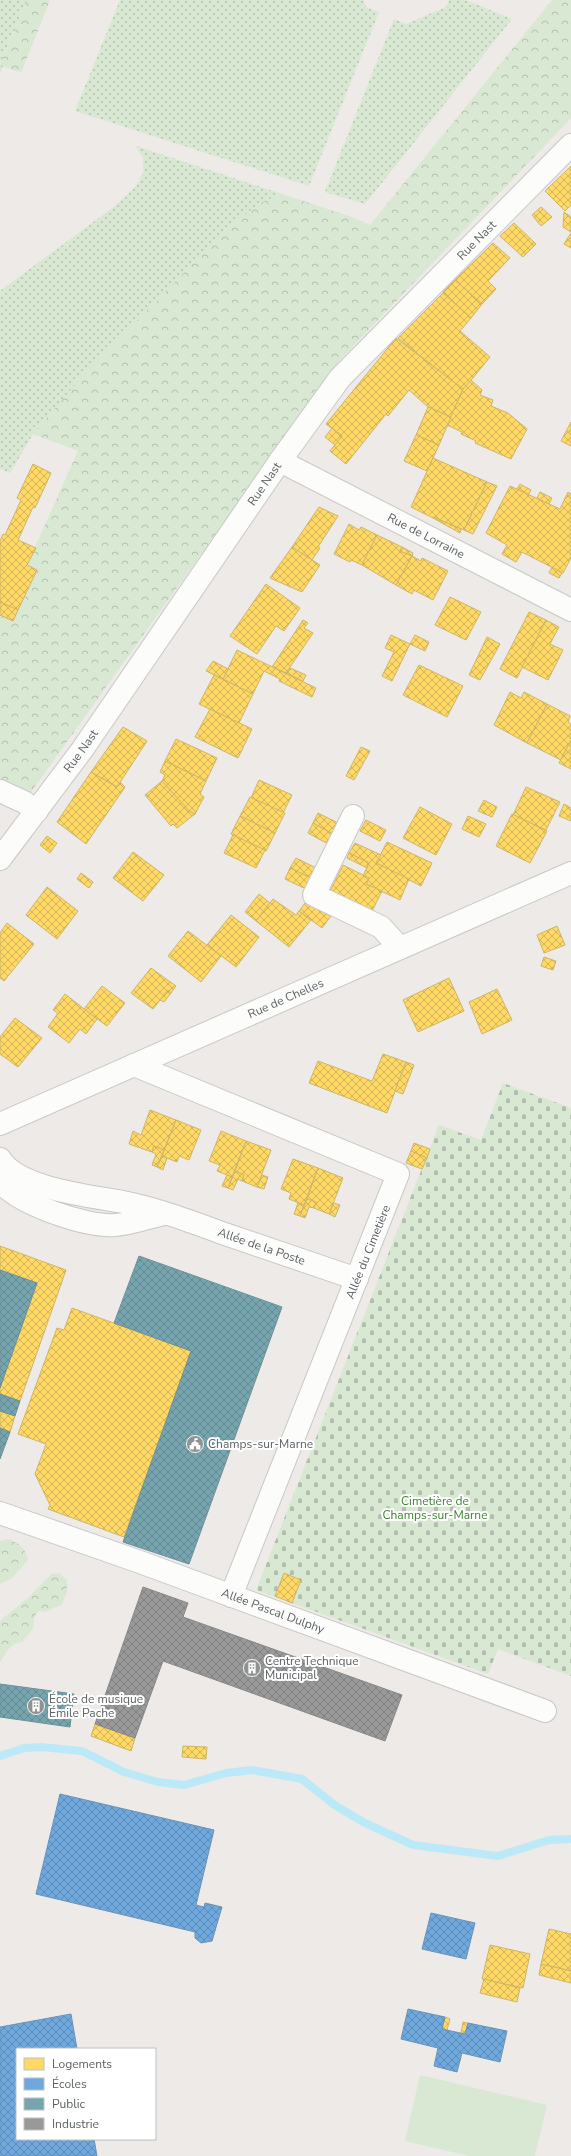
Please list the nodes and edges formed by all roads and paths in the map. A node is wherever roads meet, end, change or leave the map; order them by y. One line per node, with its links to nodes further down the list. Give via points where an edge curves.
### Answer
1 (571, 145): 2 (street, Rue Nast, via 340,378)
2 (280, 461): 3 (street, Rue de Lorraine); 5 (street, Rue Nast, via 82,750)
3 (571, 610)
4 (0, 791): 5 (street)
5 (37, 810): 7 (street, Rue Nast)
6 (353, 816): 9 (street, via 314,895 381,927)
7 (0, 859)
8 (571, 873): 9 (street, Rue de Chelles)
9 (400, 948): 10 (street, Rue de Chelles)
10 (134, 1065): 11 (street, Rue de Chelles); 15 (street, Allée du Cimetière, via 398,1174)
11 (0, 1124)
12 (0, 1159): 14 (street, Allée de la Poste, via 11,1173 23,1178 66,1192 124,1202)
13 (0, 1181): 14 (street, via 19,1198 83,1222 115,1225)
14 (166, 1214): 15 (street, Allée de la Poste)
15 (358, 1279): 17 (street, Allée du Cimetière)
16 (0, 1513): 17 (street, Allée Pascal Dulphy)
17 (231, 1596): 18 (street, Allée Pascal Dulphy)
18 (545, 1711)

